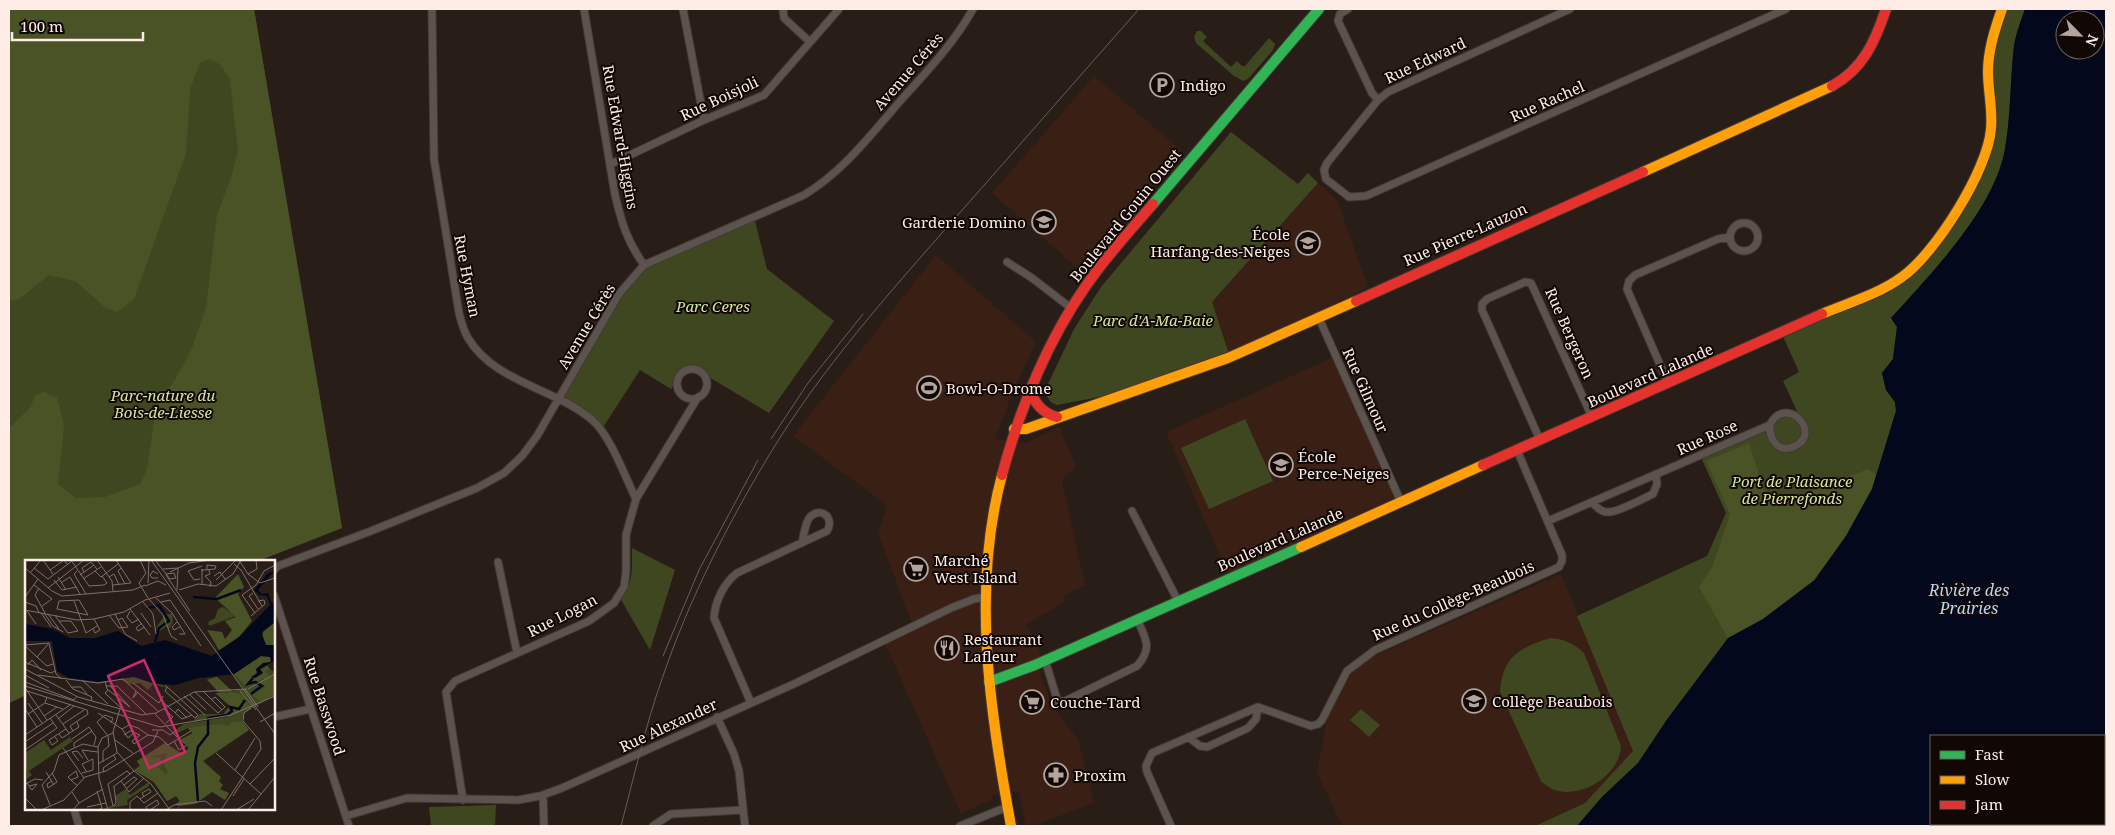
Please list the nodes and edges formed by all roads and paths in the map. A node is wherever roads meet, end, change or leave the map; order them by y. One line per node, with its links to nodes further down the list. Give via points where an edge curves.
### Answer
1 (432, 9): 26 (street, Rue Hyman, via 434,159 458,313 467,337 482,355 499,368)
2 (584, 9): 16 (street, Rue Edward-Higgins)
3 (683, 9): 15 (street)
4 (783, 9): 13 (street, via 784,18)
5 (839, 9): 13 (street, Rue Boisjoli)
6 (973, 9): 20 (street, Avenue Cérès, via 940,57 826,182 804,195)
7 (1319, 9): 21 (street, Boulevard Gouin Ouest, via 1115,248)
8 (1348, 9): 14 (street, via 1340,14 1338,21)
9 (1570, 9): 14 (street, Rue Edward, via 1401,85)
10 (1786, 9): 17 (street, Rue Rachel, via 1366,196 1354,198 1344,194)
11 (1886, 9): 22 (street, Rue Pierre-Lauzon, via 1870,53 1839,83)
12 (2002, 9): 23 (street, Boulevard Lalande, via 1989,57 1992,108 1984,159 1960,203 1920,260 1906,274 1886,286)
13 (810, 42): 15 (street, Rue Boisjoli, via 764,95)
14 (1378, 100): 17 (street, Rue Edward, via 1330,159)
15 (704, 120): 16 (street, Rue Boisjoli)
16 (611, 164): 20 (street, Rue Edward-Higgins, via 622,225 630,245)
17 (1324, 174)
18 (1730, 237): 18 (street, via 1733,246 1744,251 1756,246 1759,237 1755,228 1747,223 1733,228); 23 (street, via 1718,239 1643,271 1628,281 1627,289)
19 (1007, 262): 21 (street)
20 (644, 265): 26 (street, Avenue Cérès, via 619,294)
21 (1071, 308): 24 (street, Boulevard Gouin Ouest)
22 (1318, 316): 27 (street, Rue Pierre-Lauzon, via 1182,376); 35 (street, Rue Gilmour)
23 (1668, 383): 28 (street, Boulevard Lalande)
24 (1029, 390): 27 (street, via 1040,410); 30 (street, Boulevard Gouin Ouest)
25 (698, 397): 25 (street, Rue Logan, via 705,391 706,381 702,372 688,369 680,375 678,389 688,398); 34 (street, Rue Logan)
26 (559, 400): 34 (street, Rue Hyman, via 591,418 602,429); 41 (street, Avenue Cérès, via 522,456 504,473 477,488)
27 (1056, 417): 30 (street, Rue Pierre-Lauzon, via 1026,429)
28 (1592, 417): 31 (street, Boulevard Lalande); 31 (street, Rue Bergeron, via 1531,283 1525,282 1487,299 1482,310)
29 (1770, 425): 29 (street, Rue Rose, via 1771,437 1778,446 1789,448 1803,439 1802,422 1793,414 1778,417); 33 (street, Rue Rose)
30 (1014, 429): 42 (street, Boulevard Gouin Ouest, via 992,521)
31 (1540, 440): 32 (street, Boulevard Lalande)
32 (1517, 450): 35 (street, Boulevard Lalande); 38 (street)
33 (1656, 474): 36 (street, Rue Rose); 36 (street, via 1654,494 1636,502 1608,512 1598,509)
34 (636, 499): 46 (street, Rue Logan, via 626,535 624,587 614,603 589,621)
35 (1401, 502): 44 (street, Boulevard Lalande)
36 (1592, 502): 38 (street, Rue Rose)
37 (1132, 511): 44 (street)
38 (1548, 521): 50 (street, Rue du Collège-Beaubois, via 1562,555 1559,567 1375,650 1347,671 1318,724 1311,726)
39 (802, 543): 39 (street, via 828,532 830,520 826,515 814,514 809,518); 49 (street, via 737,573 728,580 714,607 714,618)
40 (498, 562): 46 (street)
41 (275, 569)
42 (985, 597): 48 (street, Boulevard Gouin Ouest); 49 (street, Rue Alexander, via 952,608)
43 (275, 598): 51 (street, Rue Basswood)
44 (1178, 601): 45 (street, Boulevard Lalande)
45 (1137, 619): 47 (street, Boulevard Lalande); 47 (street, via 1146,641 1145,657 1137,666 1065,701 1058,702 1056,698)
46 (517, 653): 56 (street, Rue Logan, via 455,681 446,692)
47 (1045, 660): 48 (street, Boulevard Lalande)
48 (989, 682): 57 (street, Boulevard Gouin Ouest)
49 (751, 703): 53 (street, Rue Alexander)
50 (1258, 707): 54 (street); 54 (street, via 1256,718 1248,728 1207,747)
51 (310, 709): 52 (street); 60 (street, Rue Basswood)
52 (275, 717)
53 (717, 717): 55 (street, Rue Alexander); 59 (street, via 740,771)
54 (1188, 737): 68 (street, via 1152,753 1146,766)
55 (543, 795): 56 (street, Rue Alexander, via 518,800); 63 (street)
56 (463, 800): 60 (street, Rue Alexander, via 407,798)
57 (1007, 807): 66 (street); 67 (street, Boulevard Gouin Ouest)
58 (74, 810): 61 (street)
59 (743, 810): 64 (street, via 671,814); 65 (street)
60 (346, 816): 62 (street, Rue Basswood)
61 (79, 826)
62 (349, 826)
63 (544, 826)
64 (653, 826)
65 (745, 826)
66 (960, 826)
67 (1011, 826)
68 (1171, 826)

